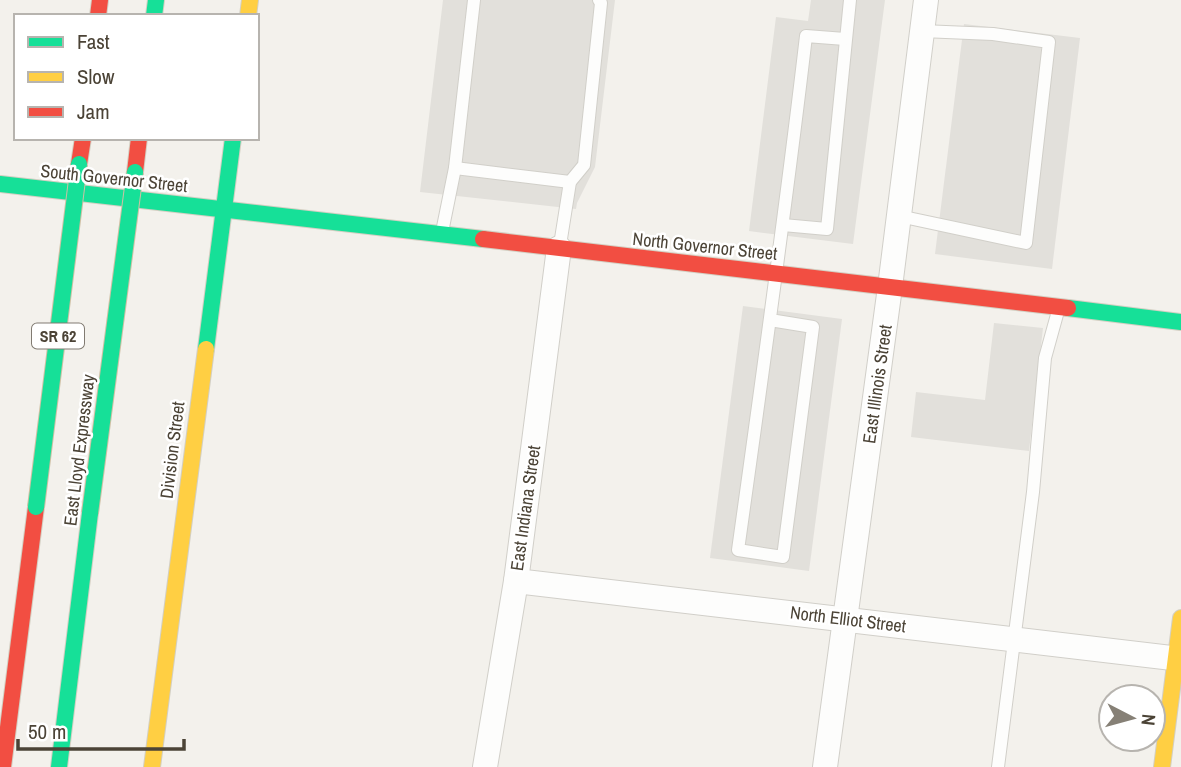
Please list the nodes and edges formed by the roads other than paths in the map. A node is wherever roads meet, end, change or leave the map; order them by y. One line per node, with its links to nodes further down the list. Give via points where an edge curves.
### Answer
1 (474, 0): 10 (lane)
2 (599, 0): 11 (lane, via 584,165)
3 (850, 0): 6 (lane)
4 (926, 0): 5 (street, East Illinois Street)
5 (922, 31): 14 (street, East Illinois Street); 14 (lane, via 1049,42 1026,243)
6 (845, 39): 15 (lane, via 806,36); 15 (lane, via 827,229)
7 (83, 140): 28 (main road, East Lloyd Expressway / SR 62, bridge)
8 (139, 140): 29 (main road, East Lloyd Expressway, bridge)
9 (233, 140): 13 (main road, Division Street)
10 (454, 168): 11 (lane); 16 (lane)
11 (570, 182): 17 (lane)
12 (0, 184): 13 (main road, South Governor Street)
13 (224, 209): 16 (main road, North Governor Street); 30 (main road, Division Street)
14 (899, 216): 19 (street, East Illinois Street)
15 (783, 225): 18 (lane)
16 (442, 235): 17 (main road, North Governor Street)
17 (559, 248): 18 (main road, North Governor Street); 23 (street, East Indiana Street)
18 (776, 273): 19 (main road, North Governor Street); 21 (lane)
19 (890, 286): 20 (main road, North Governor Street); 25 (street, East Illinois Street)
20 (1059, 307): 22 (main road, North Governor Street); 26 (lane, via 1045,358)
21 (770, 320): 21 (lane, via 738,550 783,557 813,327)
22 (1181, 322)
23 (516, 580): 25 (street, North Elliot Street); 31 (street, East Indiana Street)
24 (1181, 618): 27 (main road)
25 (845, 619): 26 (street, North Elliot Street); 32 (street, East Illinois Street)
26 (1016, 639): 27 (street, North Elliot Street); 33 (lane)
27 (1178, 659): 34 (main road)
28 (3, 767)
29 (59, 767)
30 (152, 767)
31 (485, 767)
32 (825, 767)
33 (998, 767)
34 (1162, 767)

